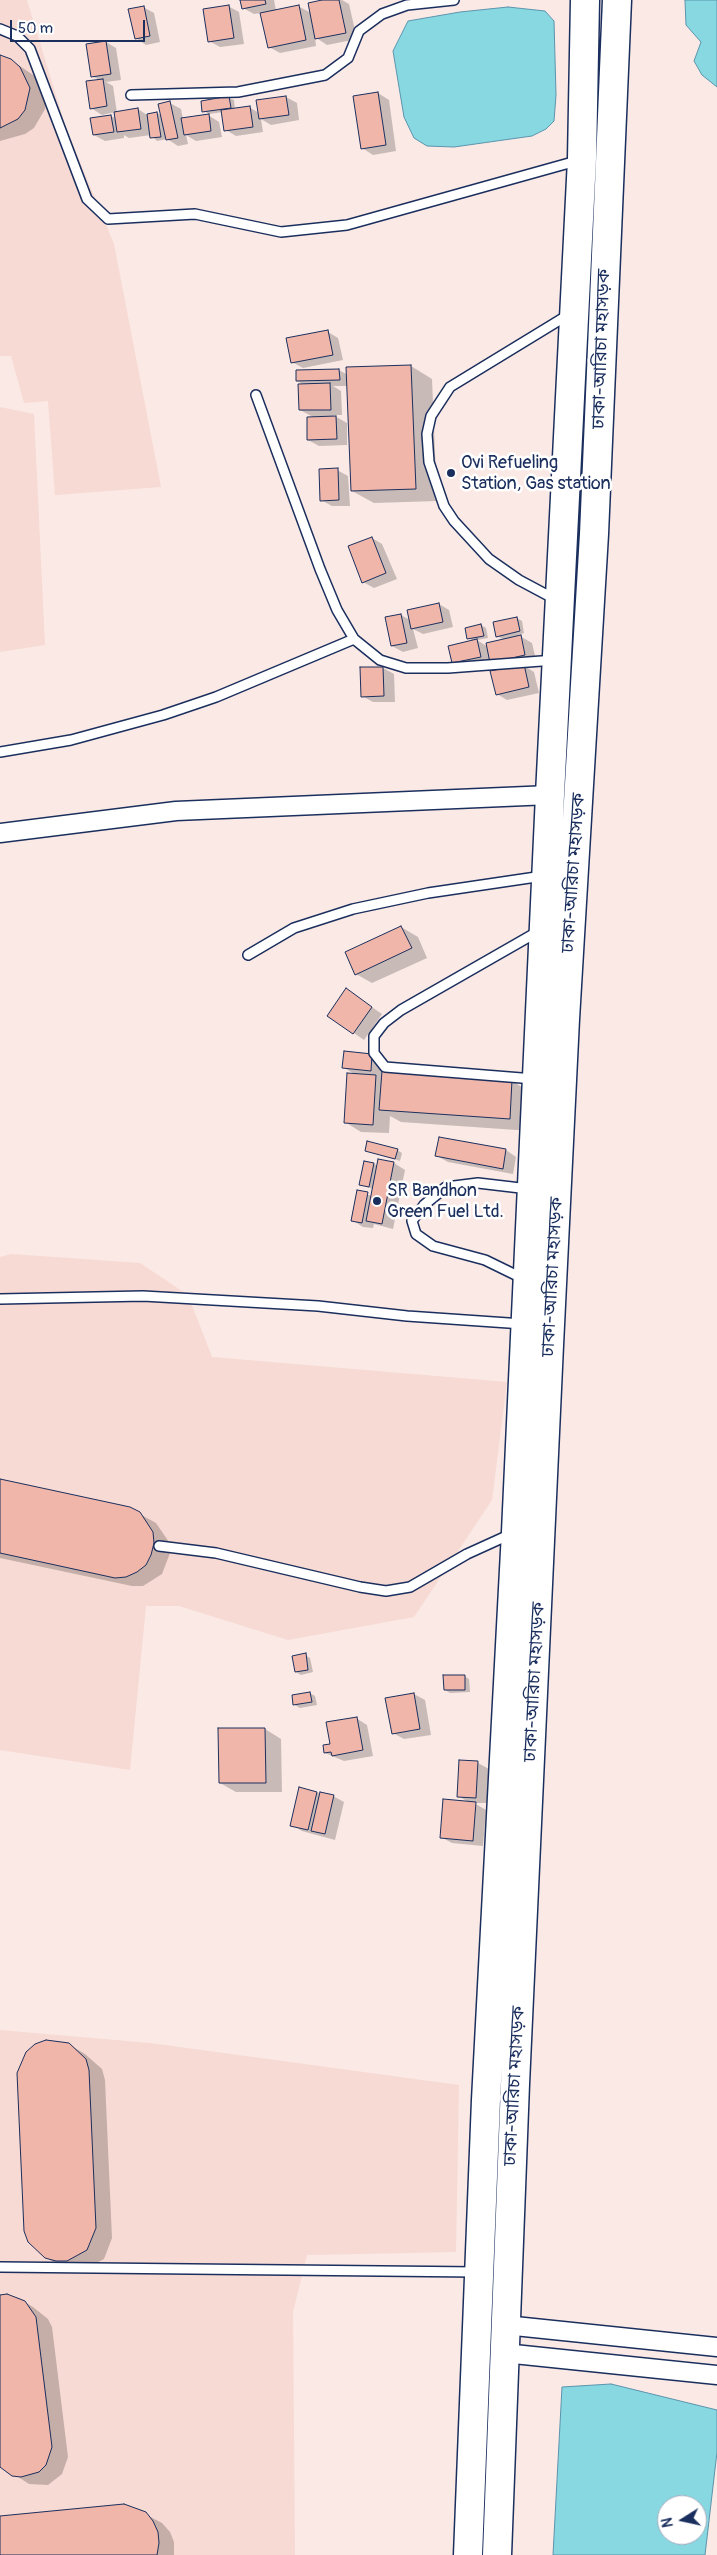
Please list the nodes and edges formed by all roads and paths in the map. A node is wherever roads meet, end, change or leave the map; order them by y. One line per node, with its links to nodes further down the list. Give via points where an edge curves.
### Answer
1 (454, 0): 5 (lane, via 407,5 382,14 359,30 348,58 324,76 238,92)
2 (585, 0): 6 (highway, ঢাকা-আরিচা মহাসড়ক)
3 (617, 0): 27 (highway, ঢাকা-আরিচা মহাসড়ক, via 593,554 565,1019)
4 (0, 29): 6 (lane, via 17,36 30,50 87,199 108,218 195,214 281,232 347,225)
5 (131, 95)
6 (582, 159): 7 (highway, ঢাকা-আরিচা মহাসড়ক)
7 (575, 295): 9 (highway, ঢাকা-আরিচা মহাসড়ক); 9 (lane, via 568,316 450,387 431,416 426,434 429,462 444,506 454,521 489,559 549,596)
8 (256, 395): 10 (lane, via 320,569)
9 (560, 613): 11 (highway, ঢাকা-আরিচা মহাসড়ক)
10 (354, 639): 11 (lane, via 380,660 406,668); 12 (lane, via 216,697 164,714 71,740)
11 (557, 660): 13 (highway, ঢাকা-আরিচা মহাসড়ক)
12 (0, 752)
13 (550, 795): 14 (street, via 176,811); 15 (highway, ঢাকা-আরিচা মহাসড়ক)
14 (0, 833)
15 (548, 875): 16 (highway, ঢাকা-আরিচা মহাসড়ক); 17 (lane, via 428,892 353,909 294,928)
16 (545, 928): 18 (highway, ঢাকা-আরিচা মহাসড়ক); 18 (lane, via 401,1010 374,1036 374,1053 385,1067)
17 (248, 955)
18 (537, 1079): 19 (highway, ঢাকা-আরিচা মহাসড়ক)
19 (532, 1190): 20 (highway, ঢাকা-আরিচা মহাসড়ক); 20 (lane, via 478,1183 446,1186 424,1205 412,1221 416,1234 433,1246 500,1266)
20 (528, 1282): 22 (highway, ঢাকা-আরিচা মহাসড়ক)
21 (0, 1299): 22 (lane, via 143,1296 318,1306)
22 (526, 1324): 23 (highway, ঢাকা-আরিচা মহাসড়ক)
23 (516, 1532): 24 (lane, via 467,1554 410,1587 386,1591 216,1553); 26 (highway, ঢাকা-আরিচা মহাসড়ক)
24 (159, 1546)
25 (0, 2267): 26 (lane)
26 (478, 2272): 31 (highway, ঢাকা-আরিচা মহাসড়ক)
27 (505, 2325): 28 (street); 29 (highway, ঢাকা-আরিচা মহাসড়ক)
28 (717, 2346)
29 (504, 2353): 30 (street); 32 (highway, ঢাকা-আরিচা মহাসড়ক)
30 (717, 2375)
31 (468, 2555)
32 (497, 2555)

